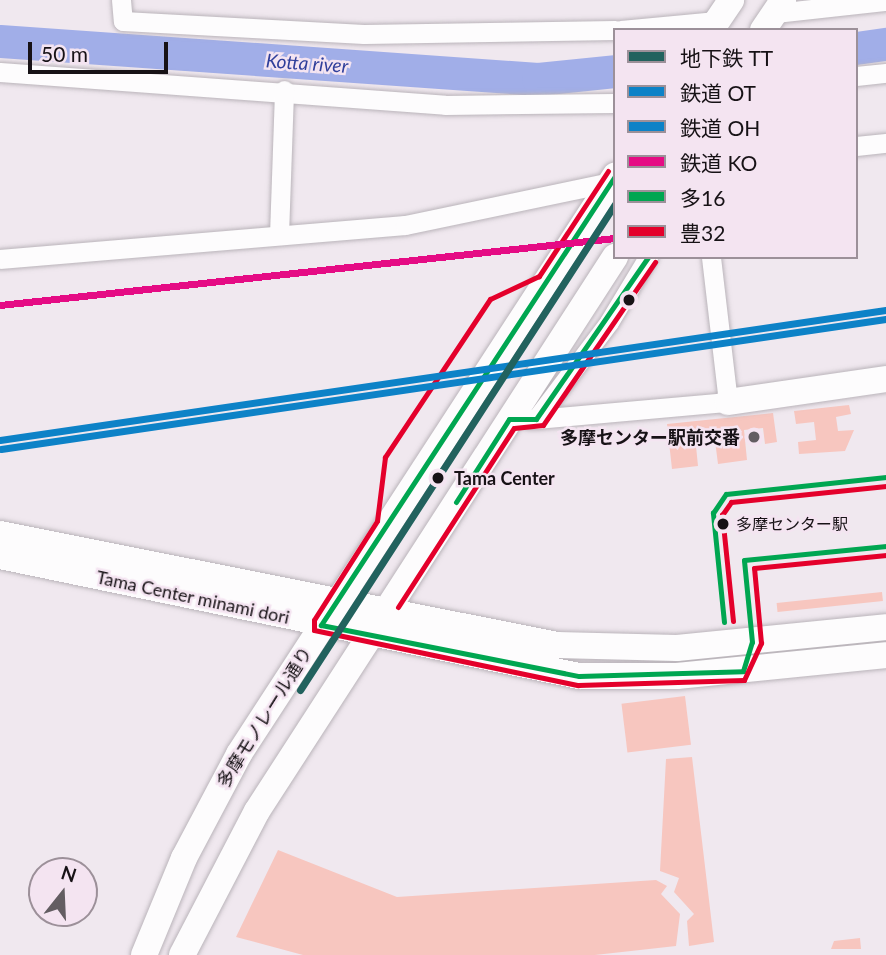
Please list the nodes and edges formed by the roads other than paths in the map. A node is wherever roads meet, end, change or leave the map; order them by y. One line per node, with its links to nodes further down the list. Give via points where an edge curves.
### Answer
1 (121, 0): 6 (street, via 123,21 364,34)
2 (886, 1): 4 (street)
3 (720, 17): 5 (street)
4 (771, 17)
5 (636, 28)
6 (613, 30)
7 (0, 72): 10 (street)
8 (886, 73): 9 (street)
9 (858, 76)
10 (285, 90): 11 (street, via 446,105); 15 (street)
11 (613, 103)
12 (886, 143): 13 (street)
13 (858, 146)
14 (613, 179): 15 (street, via 405,225); 27 (street, 多摩モノレール通り)
15 (279, 235): 16 (street)
16 (0, 259)
17 (614, 259): 22 (street)
18 (647, 259): 23 (street)
19 (712, 259): 21 (street)
20 (886, 379): 21 (street)
21 (727, 402): 23 (street)
22 (509, 419): 23 (street); 26 (street)
23 (536, 419)
24 (0, 534): 27 (street, Tama Center minami dori)
25 (0, 556): 27 (street, Tama Center minami dori)
26 (385, 611): 27 (street, Tama Center minami dori); 28 (street, Tama Center minami dori, via 533,642 614,649); 29 (street)
27 (328, 615): 29 (street, Tama Center minami dori); 31 (street, 多摩モノレール通り, via 218,792)
28 (886, 627)
29 (370, 635): 30 (street, Tama Center minami dori, via 527,669 601,676 687,675); 32 (street, via 257,811)
30 (886, 655)
31 (144, 955)
32 (182, 955)

